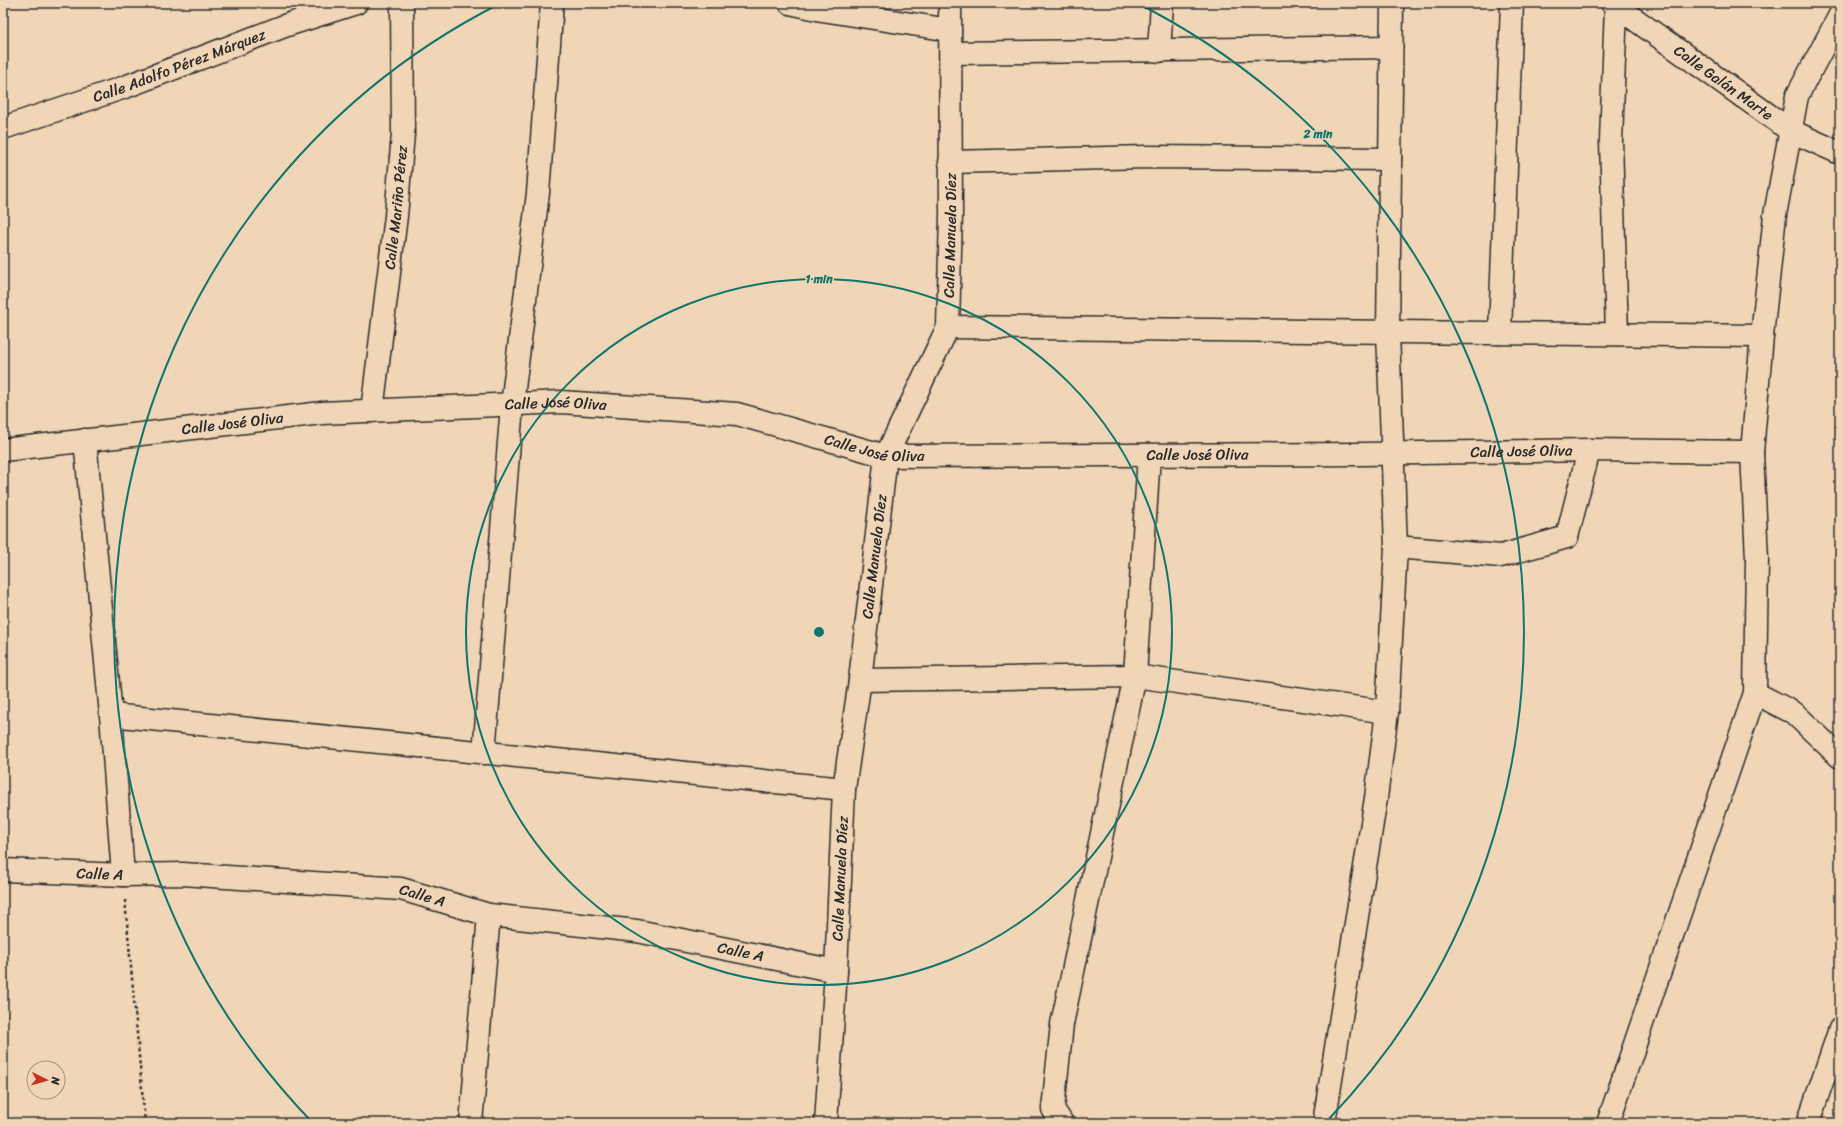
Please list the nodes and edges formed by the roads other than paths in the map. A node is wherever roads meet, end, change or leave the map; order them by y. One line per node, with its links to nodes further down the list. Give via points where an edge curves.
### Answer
1 (356, 3): 15 (street, Calle Adolfo Pérez Márquez, via 287,25 125,87)
2 (402, 3): 26 (street, Calle Mariño Pérez, via 403,134 396,216)
3 (552, 3): 25 (street, via 538,193)
4 (790, 3): 11 (street)
5 (950, 3): 11 (street, Calle Manuela Díez)
6 (1162, 3): 13 (street)
7 (1392, 3): 12 (street)
8 (1512, 3): 22 (street)
9 (1614, 5): 16 (street, Calle Galán Marte); 23 (street, via 1611,141)
10 (1840, 15): 16 (street, via 1797,96)
11 (950, 30): 14 (street, Calle Manuela Díez)
12 (1392, 47): 13 (street); 18 (street)
13 (1160, 51): 14 (street)
14 (951, 53): 19 (street, Calle Manuela Díez)
15 (3, 128)
16 (1791, 131): 17 (street, Calle Galán Marte); 24 (street, via 1775,215)
17 (1840, 153)
18 (1390, 159): 19 (street, via 1146,157); 21 (street)
19 (950, 162): 20 (street, Calle Manuela Díez)
20 (948, 327): 21 (street); 33 (street, Calle Manuela Díez)
21 (1388, 332): 22 (street); 31 (street)
22 (1500, 333): 23 (street)
23 (1617, 334): 24 (street)
24 (1762, 336): 30 (street)
25 (512, 405): 26 (street, Calle José Oliva); 33 (street, Calle José Oliva, via 561,402 737,414); 40 (street)
26 (372, 411): 27 (street, Calle José Oliva, via 322,413)
27 (85, 440): 28 (street, Calle José Oliva); 39 (street)
28 (3, 450)
29 (1589, 450): 30 (street, Calle José Oliva); 31 (street, Calle José Oliva); 34 (street, via 1567,537 1501,556)
30 (1752, 452): 37 (street, via 1757,559)
31 (1392, 453): 32 (street, Calle José Oliva); 34 (street)
32 (1149, 455): 33 (street, Calle José Oliva); 35 (street)
33 (886, 456): 36 (street, Calle Manuela Díez)
34 (1396, 547): 38 (street)
35 (1135, 676): 36 (street); 38 (street); 50 (street, via 1062,1024 1053,1110)
36 (860, 680): 42 (street, Calle Manuela Díez)
37 (1755, 693): 41 (street, via 1794,714); 52 (street)
38 (1387, 712): 51 (street, via 1376,798)
39 (111, 715): 40 (street); 44 (street)
40 (484, 753): 42 (street)
41 (1840, 756)
42 (844, 789): 46 (street, Calle Manuela Díez)
43 (3, 870): 44 (street, Calle A)
44 (123, 875): 45 (street, Calle A, via 183,874 401,889)
45 (489, 915): 46 (street, Calle A, via 637,932); 48 (street)
46 (836, 971): 49 (street, Calle Manuela Díez)
47 (1840, 1029): 53 (street)
48 (471, 1123)
49 (826, 1123)
50 (1062, 1123)
51 (1324, 1123)
52 (1608, 1123)
53 (1808, 1123)

